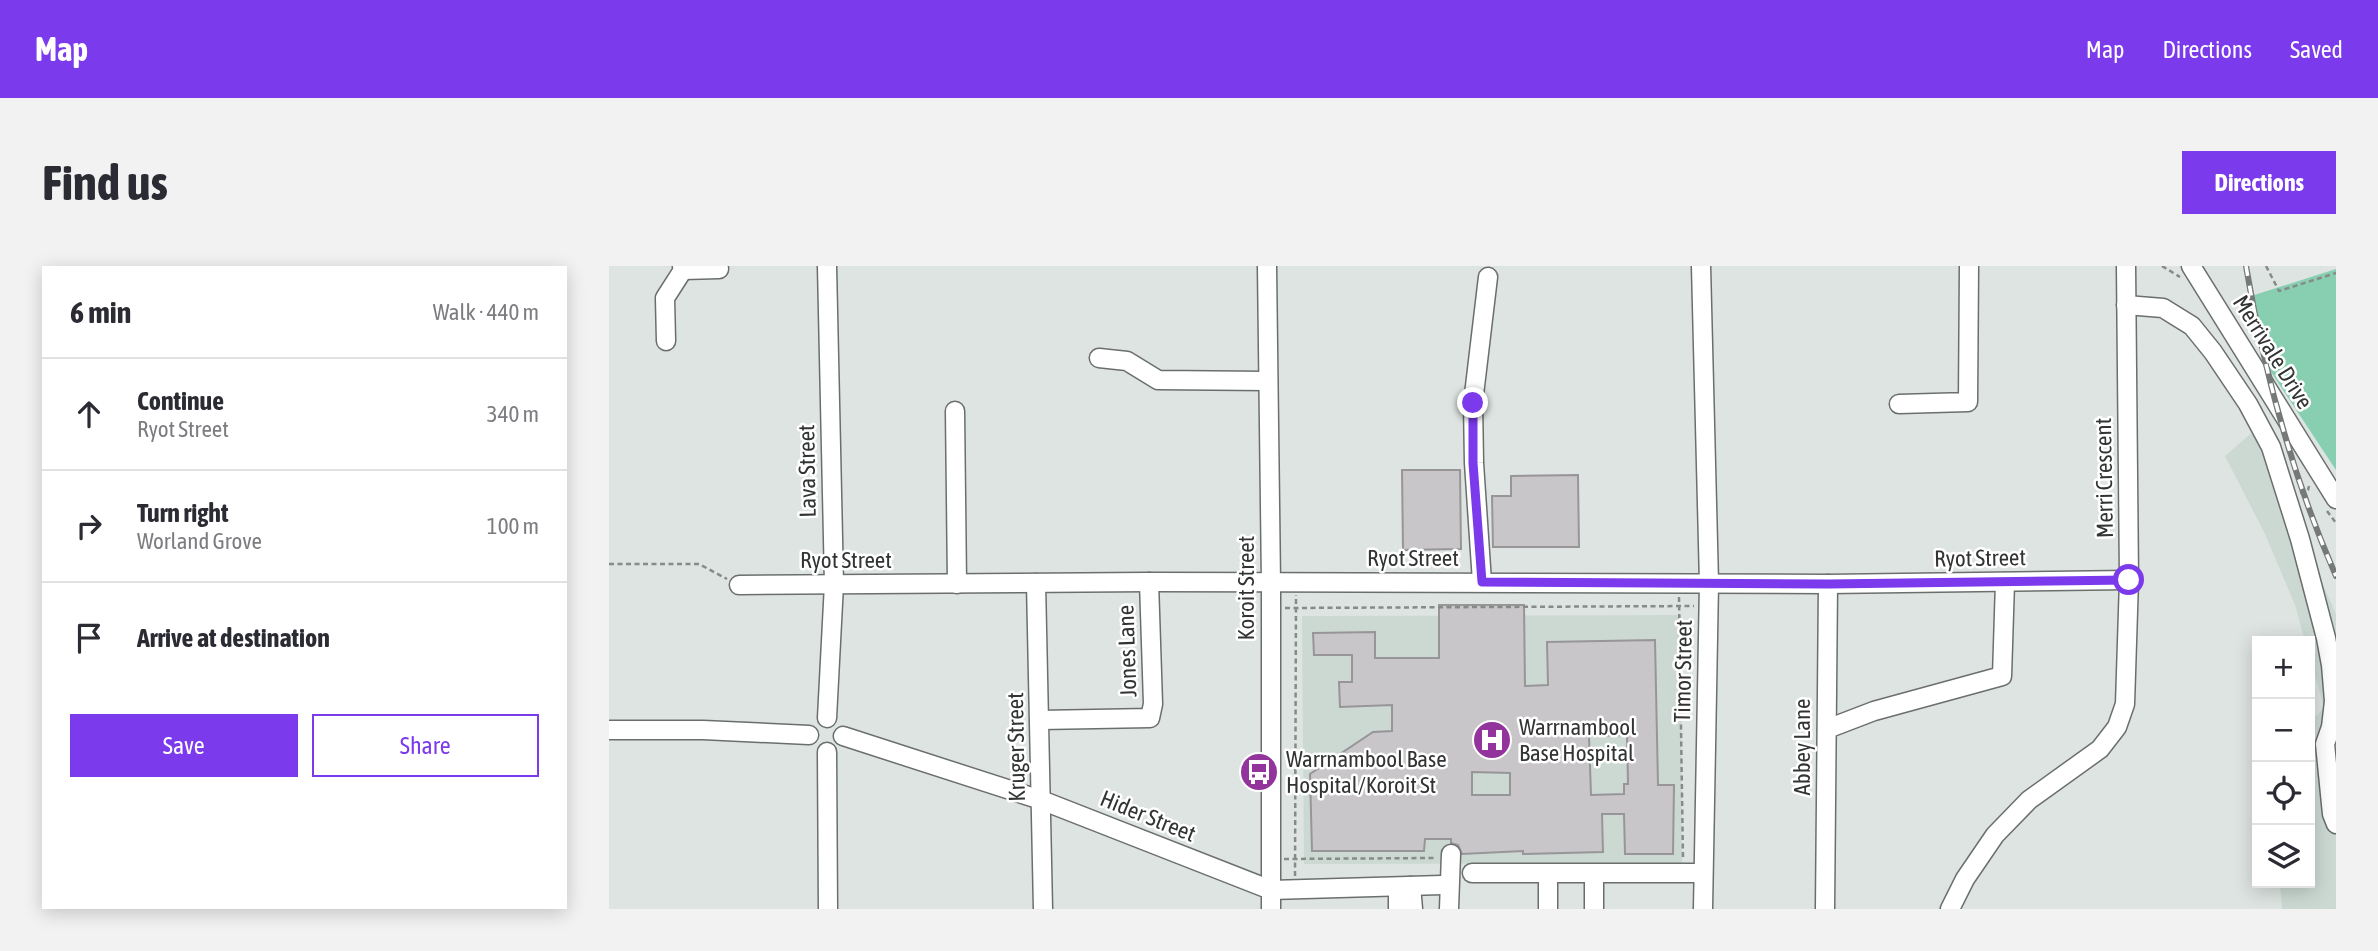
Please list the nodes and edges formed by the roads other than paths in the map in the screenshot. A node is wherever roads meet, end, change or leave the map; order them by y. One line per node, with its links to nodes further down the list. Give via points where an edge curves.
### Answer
1 (827, 266): 24 (street, Lava Street)
2 (1267, 266): 13 (street, Koroit Street)
3 (1701, 266): 23 (street, Timor Street)
4 (1969, 266): 14 (street, via 1968,402)
5 (2191, 266): 16 (street, Merrivale Drive)
6 (2127, 267): 10 (street, Merri Crescent)
7 (683, 268): 8 (street); 11 (street, via 665,298)
8 (719, 269)
9 (1488, 277): 19 (street, via 1473,403)
10 (2126, 305): 17 (street, Merri Crescent); 36 (street, via 2163,309 2192,326 2248,404 2271,447 2326,638 2334,701 2325,744)
11 (666, 341)
12 (1099, 358): 13 (street, via 1127,361 1159,380)
13 (1267, 381): 25 (street, Koroit Street)
14 (1899, 404)
15 (954, 411): 21 (street)
16 (2330, 503)
17 (2129, 580): 20 (street, Ryot Street); 55 (street, Merri Crescent, via 2126,696 2117,727 2101,749 2029,800 1995,835)
18 (1149, 582): 22 (street, Ryot Street); 25 (street, Ryot Street); 29 (street, Jones Lane, via 1150,718)
19 (1482, 582): 23 (street, Ryot Street); 25 (street, Ryot Street)
20 (2005, 582): 26 (street, Ryot Street); 30 (street, via 2002,676 1874,711)
21 (957, 583): 22 (street, Ryot Street); 24 (street, Ryot Street)
22 (1036, 583): 29 (street, Kruger Street)
23 (1709, 583): 26 (street, Ryot Street); 39 (street, Timor Street)
24 (834, 584): 27 (street, Ryot Street); 28 (street, Lava Street)
25 (1271, 584): 44 (street, Koroit Street)
26 (1828, 584): 30 (street, Abbey Lane)
27 (739, 585)
28 (827, 718): 32 (street, via 816,720); 33 (street, via 841,726)
29 (1040, 720): 35 (street, Kruger Street)
30 (1827, 729): 54 (street, Abbey Lane)
31 (609, 730): 32 (street)
32 (809, 735): 34 (street, via 814,747)
33 (843, 736): 34 (street, via 836,749); 35 (street, Hider Street)
34 (827, 752): 45 (street)
35 (1041, 800): 44 (street, Hider Street); 46 (street, Kruger Street)
36 (2336, 824)
37 (1451, 854): 50 (street)
38 (1472, 873): 40 (street)
39 (1703, 873): 41 (street); 53 (street, Timor Street)
40 (1548, 874): 41 (street); 51 (street)
41 (1594, 874): 52 (street)
42 (1442, 885): 43 (street, Hider Street)
43 (1405, 886): 44 (street, Hider Street); 48 (street); 49 (street)
44 (1271, 890): 47 (street, Koroit Street)
45 (828, 909)
46 (1043, 909)
47 (1271, 909)
48 (1398, 909)
49 (1413, 909)
50 (1448, 909)
51 (1548, 909)
52 (1594, 909)
53 (1703, 909)
54 (1825, 909)
55 (1950, 909)

